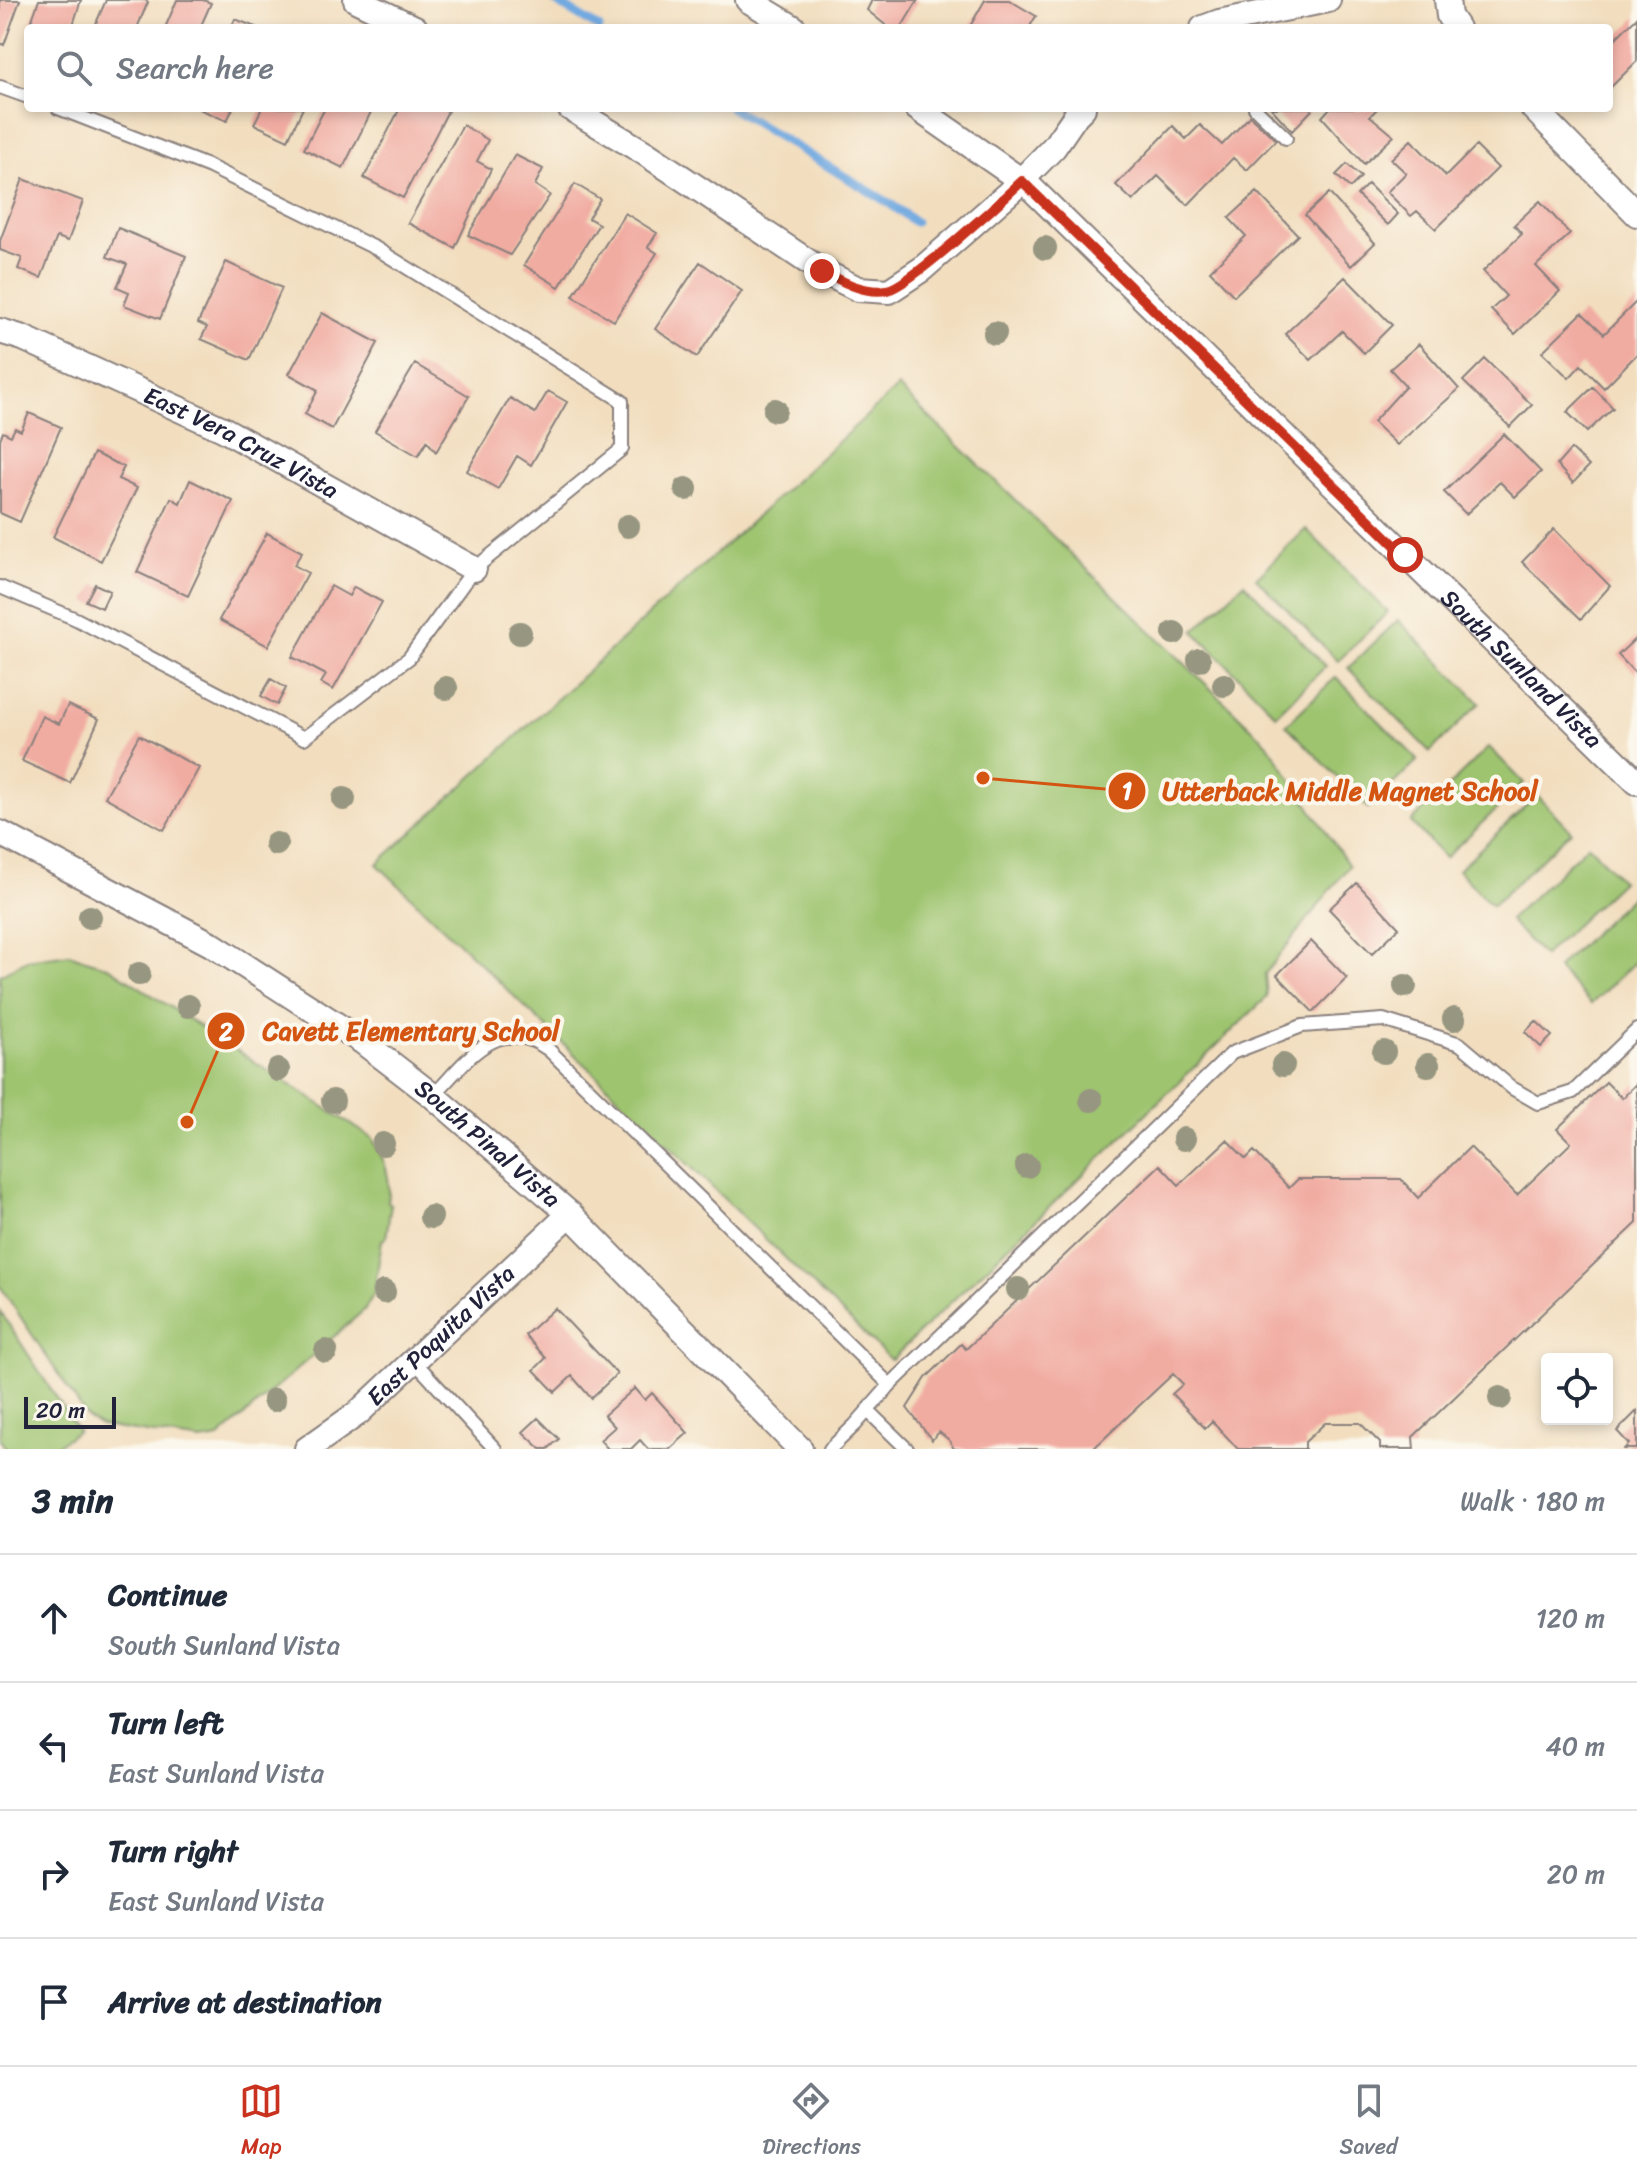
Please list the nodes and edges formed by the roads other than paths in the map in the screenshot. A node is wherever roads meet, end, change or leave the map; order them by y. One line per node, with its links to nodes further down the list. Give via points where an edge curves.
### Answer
1 (356, 0): 5 (street)
2 (1328, 0): 7 (street)
3 (1447, 0): 8 (street)
4 (755, 2): 6 (street)
5 (407, 24)
6 (788, 24)
7 (1214, 24)
8 (1454, 24)
9 (0, 87): 10 (lane)
10 (24, 96)
11 (68, 112): 21 (lane, via 210,167 377,249 622,401 622,449)
12 (577, 112): 18 (street, via 858,289 889,291)
13 (923, 112): 18 (street, South Sunland Vista)
14 (1079, 112): 18 (street)
15 (1259, 112): 17 (lane)
16 (1537, 112): 19 (street)
17 (1286, 138)
18 (1026, 183): 23 (street, South Sunland Vista)
19 (1637, 214)
20 (0, 331): 21 (street, East Vera Cruz Vista, via 223,429)
21 (474, 569): 22 (lane, via 409,658 304,738 76,619)
22 (0, 587)
23 (1637, 782)
24 (0, 833): 26 (street, South Pinal Vista, via 211,944 363,1042)
25 (1637, 1030): 29 (lane, via 1573,1092 1538,1103 1460,1044 1383,1020 1302,1026 1232,1053)
26 (433, 1096): 27 (street, South Pinal Vista); 29 (lane, via 481,1046 514,1035 535,1039)
27 (570, 1214): 28 (street, East Poquita Vista); 33 (street, South Pinal Vista)
28 (414, 1361): 31 (street, East Poquita Vista, via 358,1413); 32 (lane)
29 (890, 1385): 30 (lane)
30 (868, 1411): 34 (lane); 35 (lane)
31 (307, 1449)
32 (495, 1449)
33 (800, 1449)
34 (830, 1449)
35 (907, 1449)

